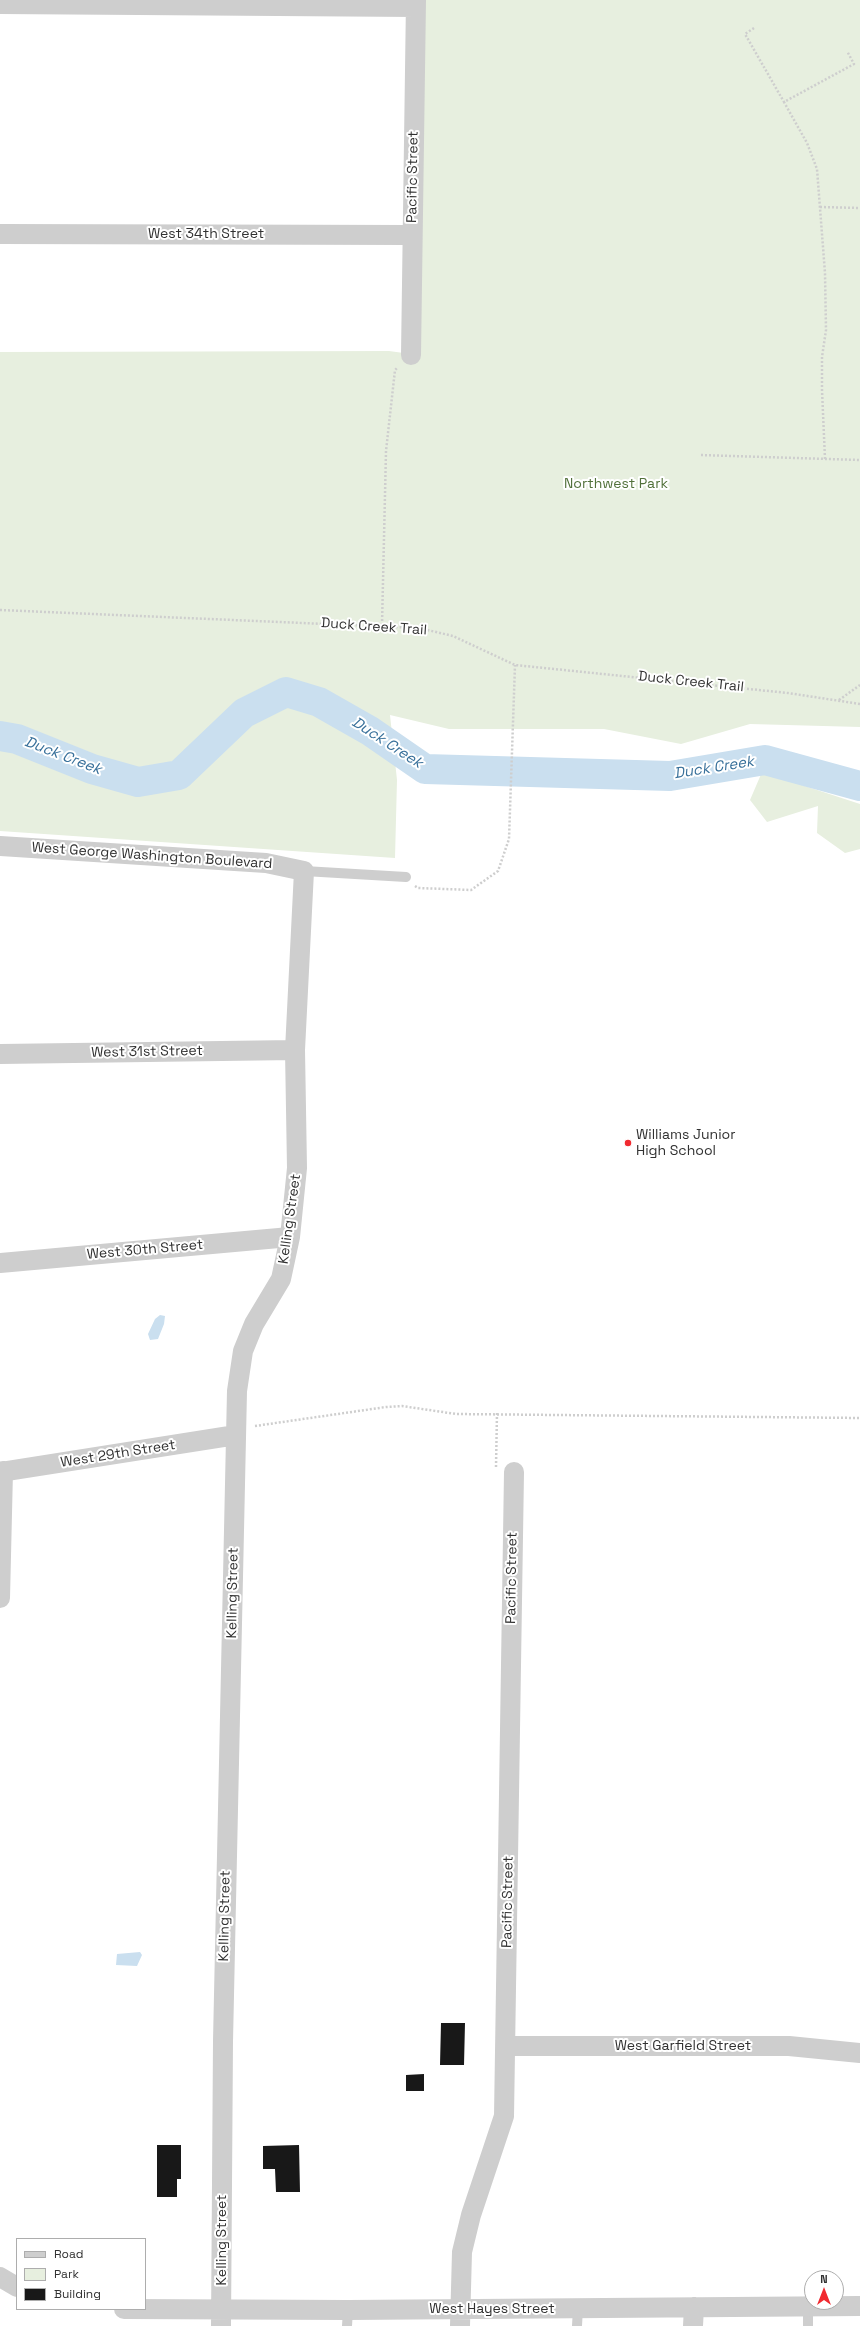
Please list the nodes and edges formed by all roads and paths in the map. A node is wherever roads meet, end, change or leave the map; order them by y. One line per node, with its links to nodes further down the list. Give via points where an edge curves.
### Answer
1 (0, 4): 2 (street)
2 (416, 4): 9 (street, Pacific Street)
3 (754, 28): 5 (path, via 745,34)
4 (847, 51): 5 (path, via 854,64)
5 (784, 102): 6 (path, via 807,144 817,169)
6 (820, 207): 7 (path); 12 (path, via 825,273 826,330 822,357 822,390)
7 (860, 208)
8 (0, 234): 9 (street, West 34th Street)
9 (411, 235): 10 (street, Pacific Street)
10 (411, 354): 15 (path, via 395,370 386,451)
11 (701, 455): 12 (path)
12 (825, 459): 13 (path)
13 (860, 460)
14 (0, 610): 15 (path, Duck Creek Trail)
15 (382, 625): 16 (path, Duck Creek Trail, via 419,628 453,636)
16 (516, 664): 18 (path, Duck Creek Trail, via 788,693); 22 (path, via 509,839 498,870 471,890 418,888)
17 (860, 685): 18 (path)
18 (839, 701): 19 (path, Duck Creek Trail)
19 (860, 704)
20 (0, 846): 21 (street, West George Washington Boulevard, via 266,863)
21 (304, 870): 22 (lane); 23 (street, Kelling Street)
22 (406, 877)
23 (295, 1050): 24 (street, West 31st Street); 25 (street, Kelling Street, via 297,1168)
24 (0, 1054)
25 (290, 1237): 26 (street, West 30th Street); 29 (street, Kelling Street, via 281,1279 254,1324 243,1351)
26 (0, 1263)
27 (497, 1413): 28 (path); 29 (path, via 456,1414 386,1406 250,1427); 31 (path, via 496,1467)
28 (860, 1418)
29 (236, 1435): 30 (street, West 29th Street); 44 (street, Kelling Street, via 223,2041)
30 (2, 1472): 32 (street)
31 (514, 1472): 33 (street, Pacific Street)
32 (0, 1598)
33 (506, 2046): 34 (street, West Garfield Street, via 789,2046); 46 (street, Pacific Street, via 504,2116 471,2215 462,2252)
34 (860, 2054)
35 (0, 2277): 36 (street)
36 (16, 2286)
37 (804, 2306): 43 (street, West Hayes Street)
38 (844, 2306): 39 (street, West Hayes Street)
39 (860, 2306)
40 (135, 2310): 44 (street, West Hayes Street)
41 (808, 2310): 47 (lane)
42 (578, 2317): 43 (street, West Hayes Street); 46 (street, West Hayes Street)
43 (693, 2317)
44 (221, 2318): 45 (street, West Hayes Street)
45 (348, 2318): 46 (street, West Hayes Street)
46 (460, 2318)
47 (808, 2326)

